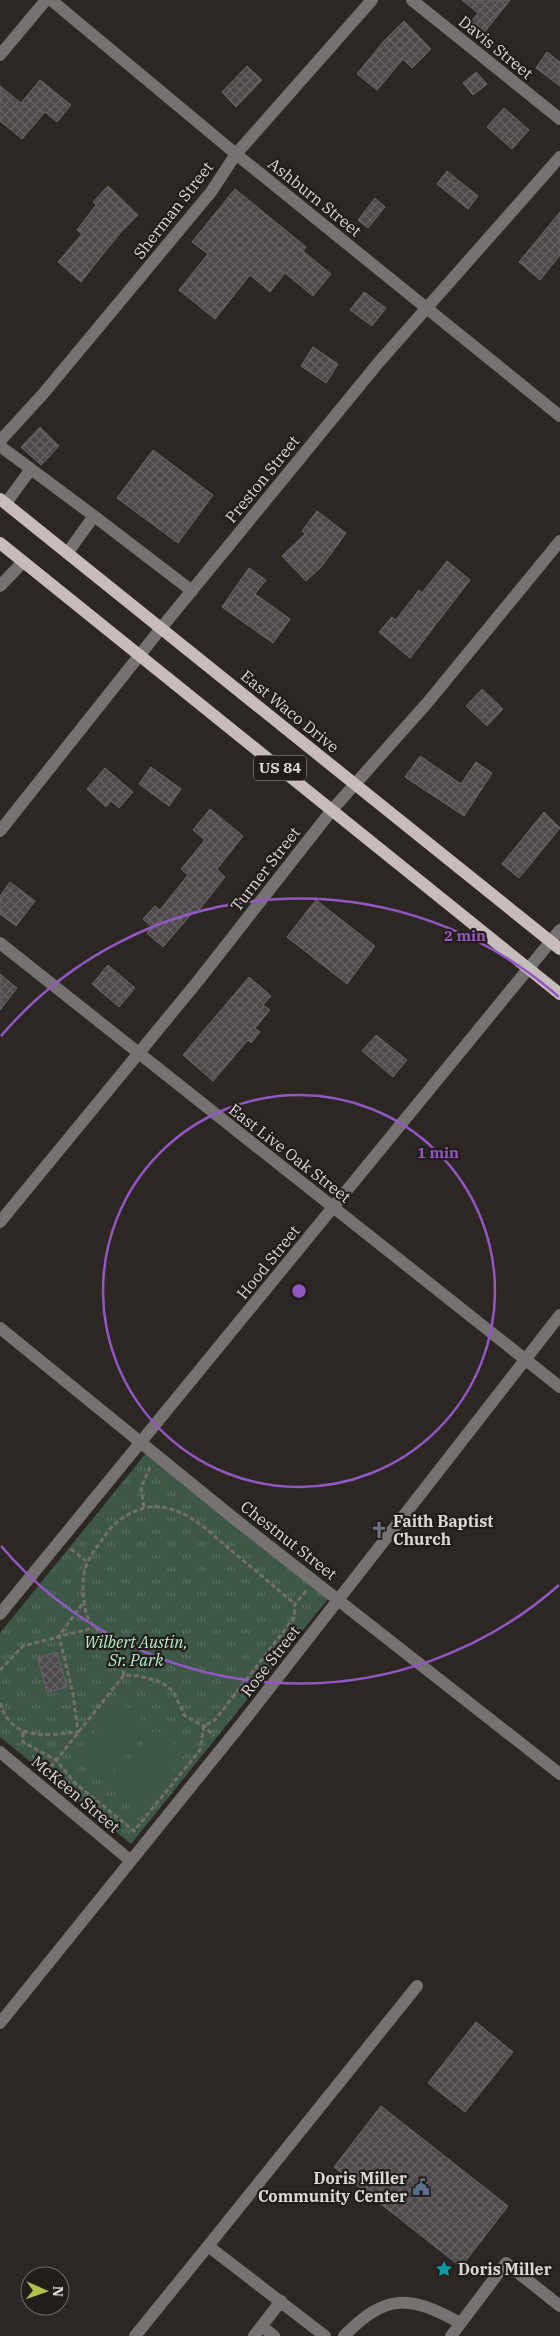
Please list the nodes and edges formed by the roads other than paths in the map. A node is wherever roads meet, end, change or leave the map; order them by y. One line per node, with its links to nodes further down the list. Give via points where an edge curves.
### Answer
1 (46, 0): 5 (street)
2 (51, 0): 7 (street, Ashburn Street)
3 (372, 0): 7 (street, Sherman Street)
4 (412, 0): 6 (street, Davis Street)
5 (0, 55)
6 (560, 119)
7 (236, 154): 9 (street, Ashburn Street); 11 (street, Sherman Street, via 212,192)
8 (560, 157): 9 (street, Preston Street)
9 (426, 307): 10 (street, Ashburn Street); 21 (street, Preston Street)
10 (560, 416)
11 (0, 441)
12 (0, 446): 13 (street)
13 (31, 469): 14 (street); 15 (street)
14 (3, 501): 18 (main road, East Waco Drive / US 84)
15 (94, 516): 18 (street); 21 (street)
16 (560, 541): 24 (street, Turner Street, via 428,702)
17 (0, 543): 19 (main road, US 84)
18 (68, 552): 22 (main road, East Waco Drive / US 84)
19 (23, 562): 20 (street); 23 (main road, US 84)
20 (0, 587)
21 (192, 591): 22 (street, Preston Street)
22 (162, 627): 23 (street, Preston Street); 24 (main road, East Waco Drive / US 84)
23 (140, 656): 25 (main road, US 84); 26 (street, Preston Street)
24 (354, 785): 25 (street, Turner Street); 29 (main road, East Waco Drive / US 84)
25 (332, 810): 30 (main road, US 84); 32 (street, Turner Street)
26 (0, 831)
27 (560, 930): 29 (street, Hood Street)
28 (0, 943): 32 (street, East Live Oak Street)
29 (555, 945): 30 (street, Hood Street)
30 (529, 968): 31 (main road, US 84); 33 (street, Hood Street)
31 (560, 994)
32 (138, 1053): 33 (street, East Live Oak Street); 34 (street, Turner Street)
33 (333, 1208): 37 (street, East Live Oak Street); 39 (street, Hood Street)
34 (0, 1222)
35 (560, 1315): 37 (street, Rose Street)
36 (0, 1328): 39 (street, Chestnut Street)
37 (525, 1360): 38 (street, East Live Oak Street); 40 (street, Rose Street)
38 (560, 1387)
39 (145, 1445): 40 (street, Chestnut Street); 41 (street, Hood Street, via 60,1540)
40 (338, 1600): 43 (street, Chestnut Street); 44 (street, Rose Street)
41 (0, 1614)
42 (0, 1752): 44 (street, McKeen Street)
43 (560, 1774)
44 (131, 1861): 46 (street, Rose Street)
45 (417, 1986): 47 (street)
46 (0, 2023)
47 (208, 2246): 48 (street); 52 (street)
48 (281, 2301): 51 (street); 54 (street)
49 (560, 2306): 50 (street, via 506,2263)
50 (460, 2324): 55 (street, via 419,2303 401,2302 388,2304 368,2314); 56 (street)
51 (258, 2331): 53 (street)
52 (135, 2336)
53 (274, 2336)
54 (325, 2336)
55 (344, 2336)
56 (451, 2336)

